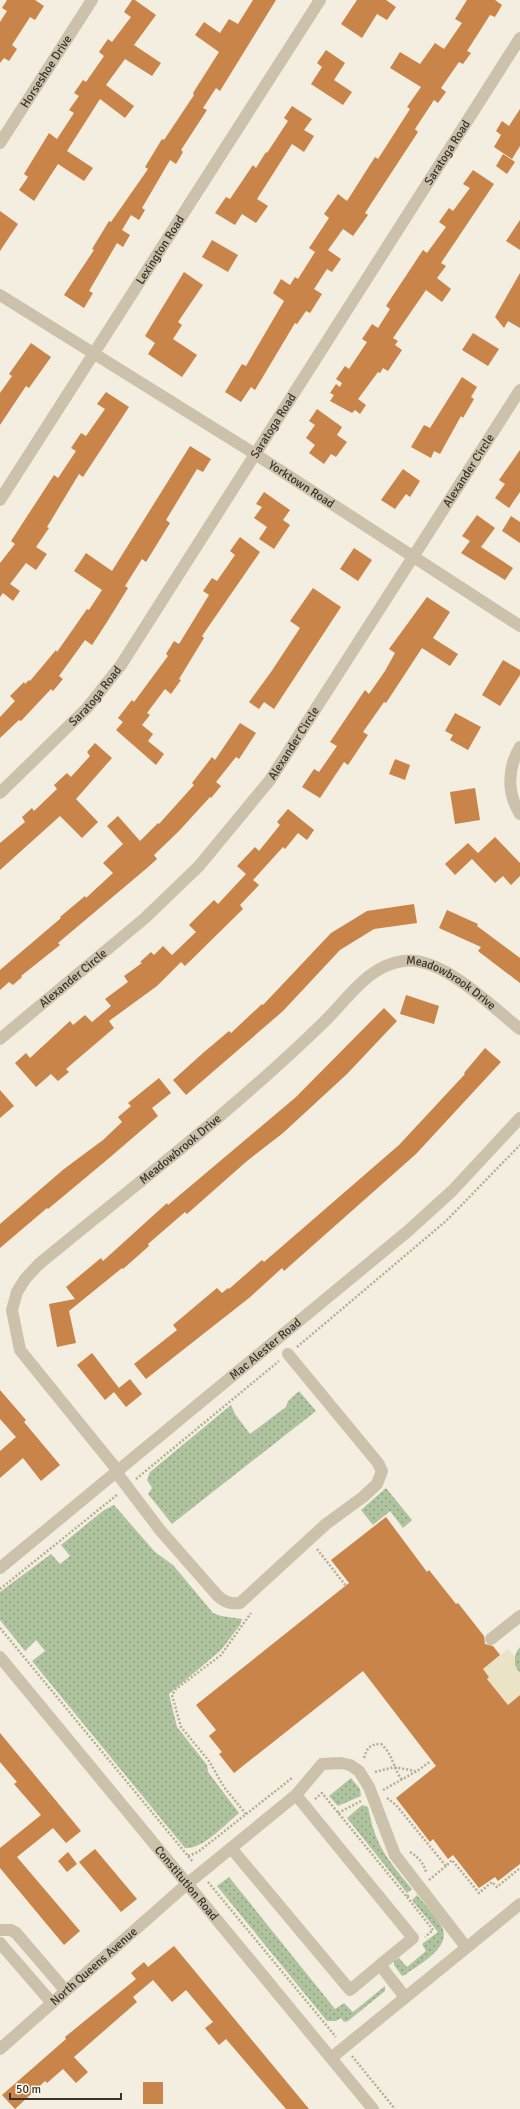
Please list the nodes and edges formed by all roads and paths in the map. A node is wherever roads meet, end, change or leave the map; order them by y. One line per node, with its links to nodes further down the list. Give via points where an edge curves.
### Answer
1 (92, 0): 4 (street, Horseshoe Drive)
2 (320, 0): 6 (street, Lexington Road)
3 (520, 38): 8 (street, Saratoga Road)
4 (0, 143)
5 (0, 295): 6 (street, Yorktown Road)
6 (94, 354): 8 (street, Yorktown Road); 9 (street, Lexington Road)
7 (520, 390): 10 (street, Alexander Circle)
8 (255, 454): 10 (street, Yorktown Road); 13 (street, Saratoga Road, via 121,665 87,708)
9 (0, 500)
10 (413, 556): 11 (street, Yorktown Road); 16 (street, Alexander Circle, via 270,780 203,860 145,918)
11 (520, 626)
12 (520, 747): 14 (street, via 513,761 510,792)
13 (0, 793)
14 (520, 814)
15 (520, 1028): 20 (street, Meadowbrook Drive, via 451,974 418,961 387,965 358,986 331,1016 269,1074 39,1264 25,1279 17,1292 12,1310 20,1350)
16 (0, 1039)
17 (520, 1118): 20 (street, Mac Alester Road, via 452,1191 408,1231)
18 (520, 1144): 19 (path, via 446,1221)
19 (288, 1354): 21 (path); 21 (street, Meadowbrook Drive, via 378,1463 382,1472 377,1484 363,1497 326,1524 245,1599 232,1604 217,1595 160,1530)
20 (117, 1472): 21 (street, Meadowbrook Drive); 23 (street, Mac Alester Road)
21 (127, 1486): 25 (path)
22 (311, 1552): 24 (path, via 316,1548)
23 (0, 1568)
24 (346, 1586)
25 (0, 1589)
26 (253, 1608): 41 (path, via 221,1655 176,1689 172,1695 181,1727 209,1761 224,1787)
27 (520, 1616): 28 (street)
28 (491, 1639)
29 (0, 1657): 45 (street, Constitution Road)
30 (363, 1760): 32 (path, via 368,1747 381,1744 392,1757)
31 (431, 1760): 33 (path)
32 (394, 1767): 33 (path); 34 (path); 35 (path)
33 (416, 1771): 35 (path)
34 (373, 1772)
35 (402, 1780): 37 (path)
36 (296, 1795): 37 (street, North Queens Avenue, via 322,1764 341,1763 359,1771); 42 (street, North Queens Avenue); 53 (street, via 413,1938)
37 (372, 1796): 40 (path); 46 (street, North Queens Avenue, via 395,1855)
38 (386, 1798): 43 (path, via 396,1805)
39 (312, 1801): 40 (path, via 322,1793)
40 (338, 1813): 47 (path)
41 (246, 1814)
42 (231, 1848): 45 (street, North Queens Avenue); 53 (street, via 350,1990)
43 (446, 1866): 44 (path, via 452,1860 479,1893 492,1882 497,1887); 46 (path)
44 (520, 1868)
45 (187, 1884): 54 (street, North Queens Avenue); 58 (street, Constitution Road)
46 (419, 1887): 47 (path); 52 (street, North Queens Avenue)
47 (407, 1897): 50 (path, via 433,1930)
48 (520, 1904): 52 (street)
49 (0, 1930): 54 (street, via 11,1930 16,1933)
50 (421, 1941)
51 (0, 1944): 56 (street)
52 (466, 1947): 55 (street)
53 (380, 1965): 55 (street)
54 (65, 1990): 56 (street, North Queens Avenue)
55 (405, 1997): 58 (street)
56 (52, 2003): 57 (street, North Queens Avenue)
57 (0, 2048)
58 (331, 2058): 59 (street, Constitution Road)
59 (373, 2109)

